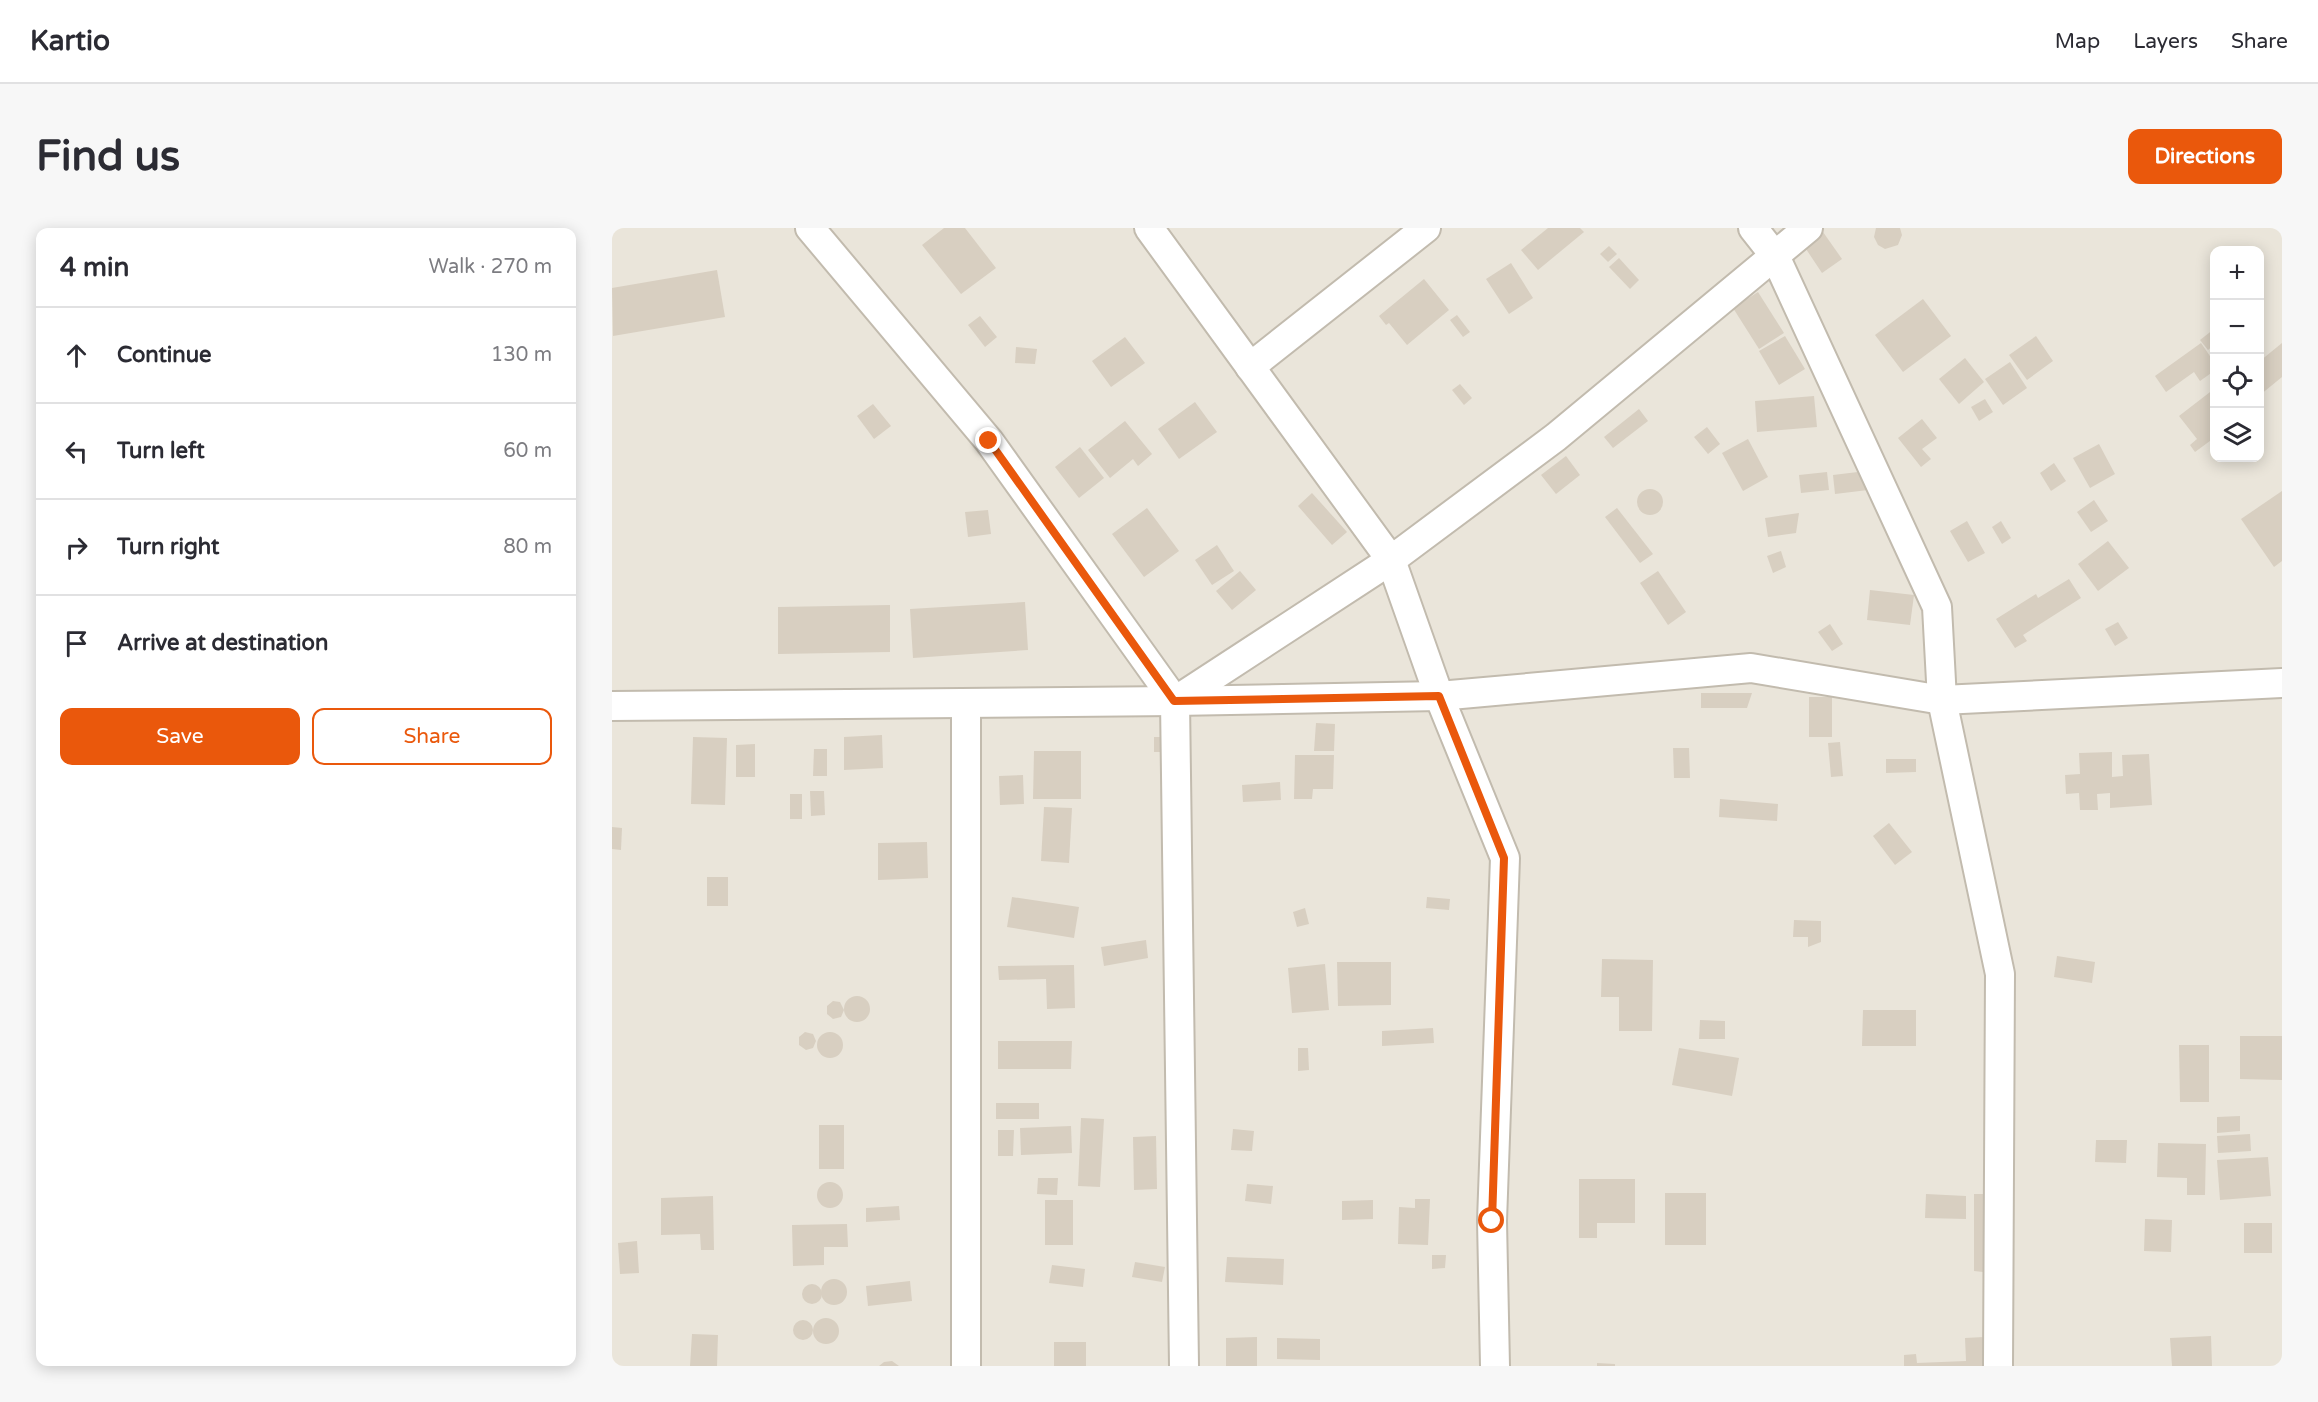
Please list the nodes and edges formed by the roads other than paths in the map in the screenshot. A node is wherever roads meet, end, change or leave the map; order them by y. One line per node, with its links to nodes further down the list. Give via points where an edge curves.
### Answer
1 (810, 228): 12 (street, via 989,441)
2 (1149, 228): 7 (street)
3 (1426, 228): 7 (street)
4 (1753, 228): 6 (street)
5 (1808, 228): 6 (street)
6 (1775, 256): 8 (street, via 1556,437); 11 (street, via 1937,607)
7 (1250, 367): 8 (street)
8 (1391, 560): 10 (street); 12 (street)
9 (2282, 683): 11 (street)
10 (1439, 696): 11 (street, via 1751,668); 12 (street); 17 (street, via 1504,858 1492,1221)
11 (1942, 700): 18 (street, via 2000,974)
12 (1174, 701): 13 (street); 16 (street)
13 (966, 704): 14 (street); 15 (street)
14 (612, 706)
15 (966, 1366)
16 (1184, 1366)
17 (1495, 1366)
18 (1998, 1366)

